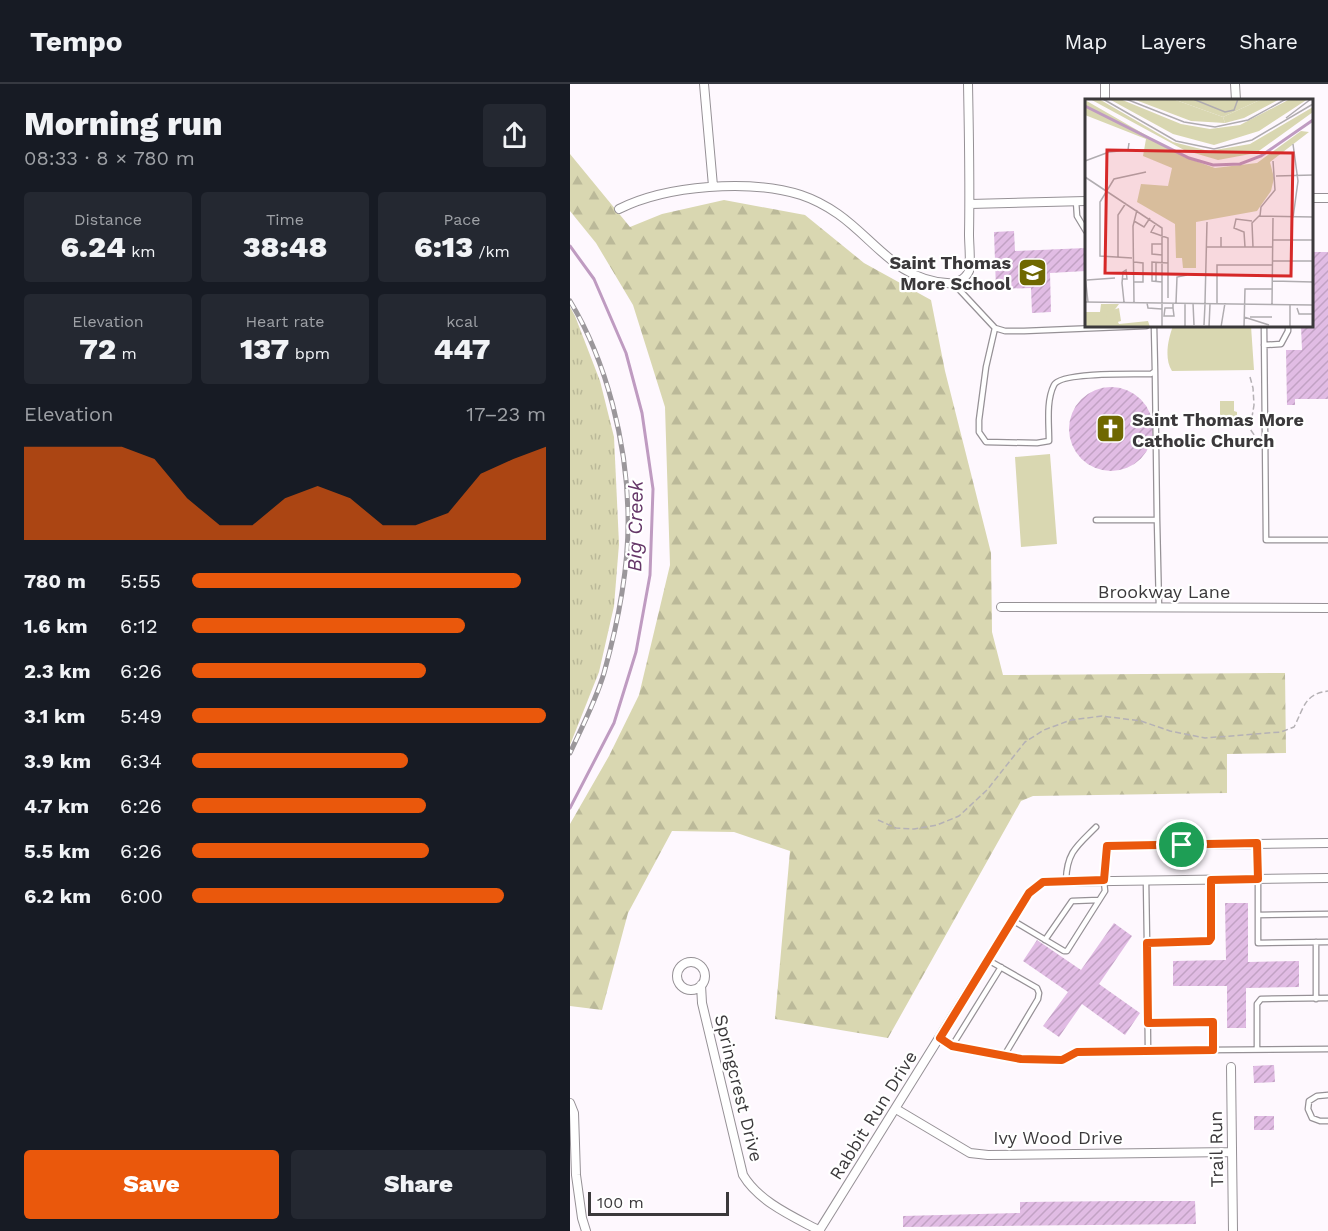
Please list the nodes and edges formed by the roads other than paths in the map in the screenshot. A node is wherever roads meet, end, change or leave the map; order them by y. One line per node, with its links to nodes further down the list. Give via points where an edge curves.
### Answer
1 (704, 84): 5 (street)
2 (968, 84): 8 (street)
3 (1235, 84): 4 (street)
4 (1236, 99)
5 (713, 186): 9 (street, via 638,199); 11 (street, via 753,185 802,195 838,213 908,274)
6 (1076, 201): 7 (street); 8 (street); 10 (lane, via 1077,216)
7 (1085, 201)
8 (970, 204): 11 (street, via 969,271)
9 (619, 209)
10 (1085, 229)
11 (954, 284): 16 (lane)
12 (1122, 327): 16 (lane, via 1024,331)
13 (1154, 327): 18 (lane)
14 (1264, 327): 17 (lane)
15 (1288, 327): 17 (lane, via 1281,344)
16 (995, 328): 18 (lane, via 979,420 979,432 986,442 1050,441 1049,408 1054,384 1059,380)
17 (1264, 345): 21 (lane, via 1266,540)
18 (1155, 371): 20 (lane)
19 (1096, 520): 20 (lane)
20 (1157, 520): 23 (lane)
21 (1328, 540)
22 (1001, 607): 23 (street, Brookway Lane)
23 (1159, 608): 24 (street, Brookway Lane)
24 (1328, 608)
25 (1096, 827): 30 (lane, via 1070,853)
26 (1257, 843): 27 (street); 29 (street); 31 (street, via 1107,846)
27 (1328, 843)
28 (1328, 878): 29 (street, Rabbit Run Drive)
29 (1258, 879): 33 (street, Rabbit Run Drive); 36 (lane)
30 (1064, 880): 31 (street, Rabbit Run Drive); 37 (street, Rabbit Run Drive, via 1043,882 1029,893)
31 (1104, 880): 32 (street, Rabbit Run Drive); 34 (lane, via 1105,891)
32 (1146, 880): 33 (street, Rabbit Run Drive); 41 (lane)
33 (1211, 880): 41 (lane, via 1209,941)
34 (1099, 900): 38 (lane, via 1072,900); 38 (lane, via 1070,949 1064,951)
35 (1328, 914): 36 (lane)
36 (1258, 915): 39 (lane, via 1258,943)
37 (1012, 920): 38 (lane); 42 (street, Rabbit Run Drive)
38 (1045, 940)
39 (1316, 942): 40 (lane); 46 (lane)
40 (1328, 942)
41 (1147, 943): 47 (lane)
42 (988, 960): 43 (lane); 48 (street, Rabbit Run Drive)
43 (1001, 967): 49 (lane); 54 (lane, via 1039,993)
44 (700, 986): 62 (street, Springcrest Drive, via 743,1175 763,1197)
45 (1328, 998): 46 (lane)
46 (1316, 999): 52 (lane, via 1261,999 1257,1004)
47 (1148, 1023): 51 (lane, via 1213,1022); 53 (lane)
48 (940, 1038): 49 (lane); 58 (street, Rabbit Run Drive)
49 (952, 1046): 54 (lane)
50 (1328, 1049): 52 (lane)
51 (1213, 1050): 52 (lane); 53 (lane)
52 (1257, 1050)
53 (1148, 1051): 54 (lane, via 1077,1052 1062,1060)
54 (1004, 1056)
55 (1231, 1067): 60 (street, Trail Run)
56 (1328, 1095): 59 (lane, via 1309,1101 1308,1108 1312,1118)
57 (570, 1103): 61 (street)
58 (896, 1109): 60 (street, Ivy Wood Drive, via 970,1153); 62 (street, Rabbit Run Drive)
59 (1328, 1121)
60 (1232, 1152): 63 (street, Trail Run)
61 (586, 1231)
62 (820, 1231)
63 (1233, 1231)

